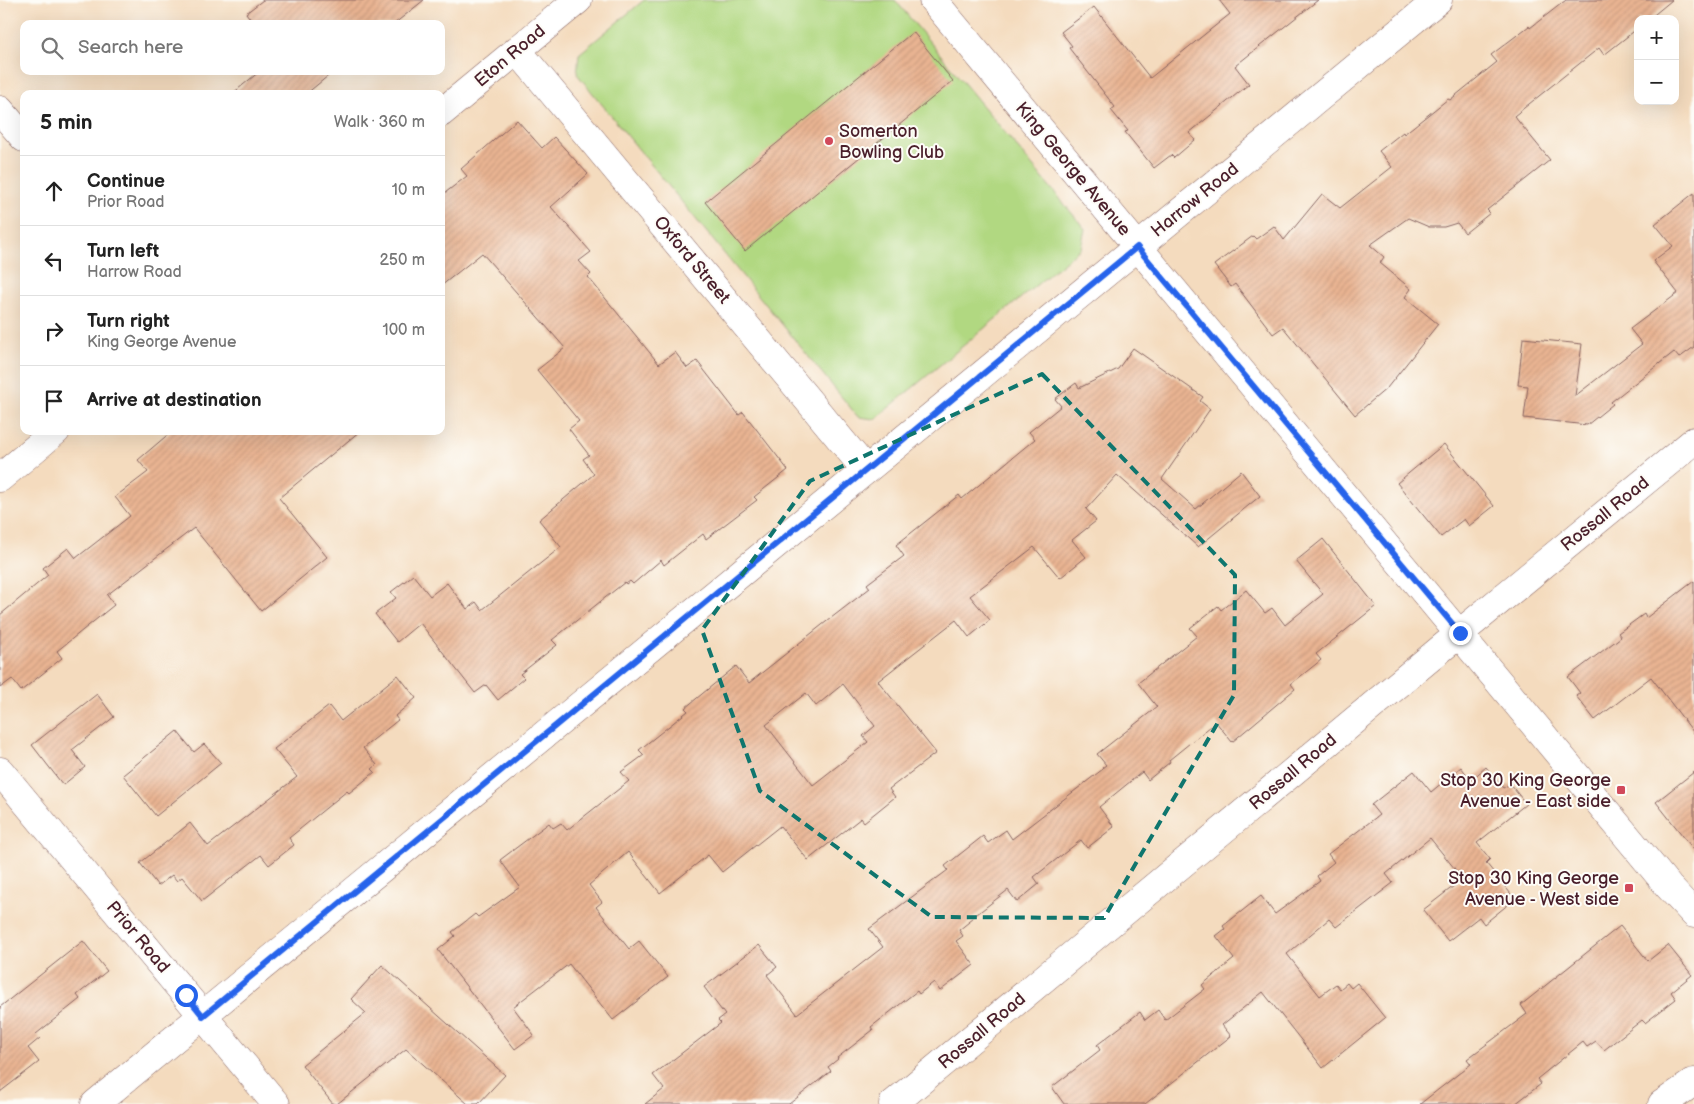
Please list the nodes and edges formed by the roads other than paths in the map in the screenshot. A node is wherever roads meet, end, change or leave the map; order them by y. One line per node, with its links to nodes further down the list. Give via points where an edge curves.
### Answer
1 (578, 0): 4 (street, Eton Road)
2 (933, 0): 8 (street, King George Avenue)
3 (1438, 0): 8 (street, Harrow Road)
4 (517, 50): 6 (street, Eton Road); 11 (street, Oxford Street)
5 (0, 110): 7 (street)
6 (445, 110)
7 (20, 133)
8 (1137, 247): 11 (street, Harrow Road); 13 (street, King George Avenue)
9 (51, 435): 12 (street)
10 (1694, 441): 13 (street, Rossall Road)
11 (866, 470): 16 (street, Harrow Road)
12 (0, 478)
13 (1460, 633): 15 (street, King George Avenue); 20 (street, Rossall Road)
14 (0, 771): 16 (street, Prior Road)
15 (1694, 914)
16 (203, 1016): 18 (street, Harrow Road); 19 (street, Prior Road)
17 (1694, 1082): 21 (street)
18 (95, 1104)
19 (276, 1104)
20 (894, 1104)
21 (1662, 1104)

